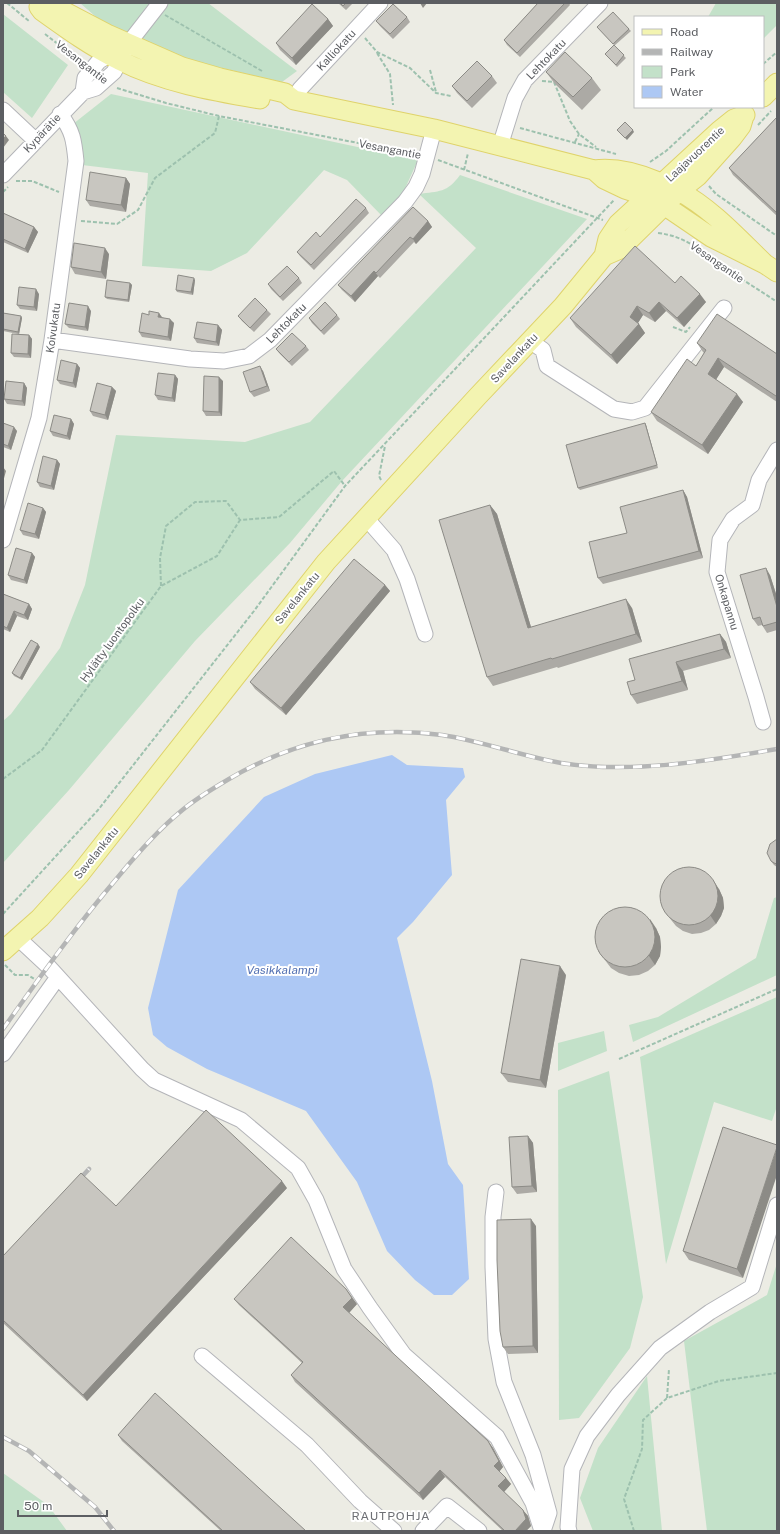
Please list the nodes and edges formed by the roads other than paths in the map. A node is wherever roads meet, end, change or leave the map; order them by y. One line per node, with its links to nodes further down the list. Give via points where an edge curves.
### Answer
1 (37, 3): 7 (main road, Vesangantie, via 42,12 66,30)
2 (48, 3): 6 (main road, Vesangantie)
3 (380, 3): 11 (street, Kalliokatu, via 300,89)
4 (600, 3): 17 (street, Lehtokatu, via 525,80 515,98)
5 (159, 4): 6 (street, Kypärätie)
6 (128, 44): 7 (street, Kypärätie); 11 (main road, Vesangantie, via 182,67 285,93)
7 (115, 58): 9 (street, Kypärätie, via 114,72 96,88); 9 (street, Kypärätie, via 99,61 85,78); 11 (main road, Vesangantie, via 180,83 224,94 283,103)
8 (777, 83): 10 (main road)
9 (83, 92): 14 (street, Kypärätie)
10 (764, 96)
11 (294, 100): 15 (main road, Vesangantie)
12 (3, 110): 16 (street)
13 (749, 112): 19 (main road, Laajavuorentie, via 718,131 682,165); 19 (main road, Laajavuorentie, via 732,138 698,176)
14 (60, 114): 16 (street, Kypärätie); 23 (street, Koivukatu, via 74,138 76,161)
15 (434, 129): 17 (main road, Vesangantie); 23 (street, Lehtokatu, via 422,174 406,202 270,340 249,356 224,361 190,359)
16 (36, 141): 18 (street, Kypärätie)
17 (500, 146): 19 (main road, Vesangantie, via 594,170 604,179 624,189)
18 (9, 178)
19 (663, 194): 20 (main road, Savelankatu, via 639,230 620,249); 20 (main road, Savelankatu, via 618,224 608,239); 21 (main road, Vesangantie, via 711,237)
20 (604, 256): 24 (main road, Savelankatu)
21 (771, 268)
22 (724, 308): 24 (street, via 645,408 632,412 614,409 547,366 543,350)
23 (52, 340): 27 (street, Koivukatu, via 39,418)
24 (530, 341): 26 (main road, Savelankatu)
25 (777, 450): 29 (street, Onkapannu, via 759,480 752,505 733,519 720,540 717,572)
26 (366, 518): 28 (street, via 394,550 408,579); 30 (main road, Savelankatu, via 326,562 79,876)
27 (3, 540)
28 (425, 634)
29 (763, 722)
30 (18, 938): 31 (main road, Savelankatu); 32 (street)
31 (3, 951)
32 (58, 977): 33 (street); 40 (street, via 154,1080 241,1120 298,1168 316,1200 344,1269 370,1308 404,1354 497,1436 533,1503)
33 (3, 1054)
34 (496, 1192): 40 (street, via 493,1267 496,1339 504,1382 533,1455 549,1513)
35 (777, 1205): 41 (street, via 752,1287 710,1312 660,1348 618,1395 588,1436 572,1469)
36 (202, 1356): 37 (street, via 307,1445 360,1501)
37 (394, 1531)
38 (423, 1531): 39 (street, via 447,1506)
39 (479, 1531)
40 (543, 1531)
41 (569, 1531)

